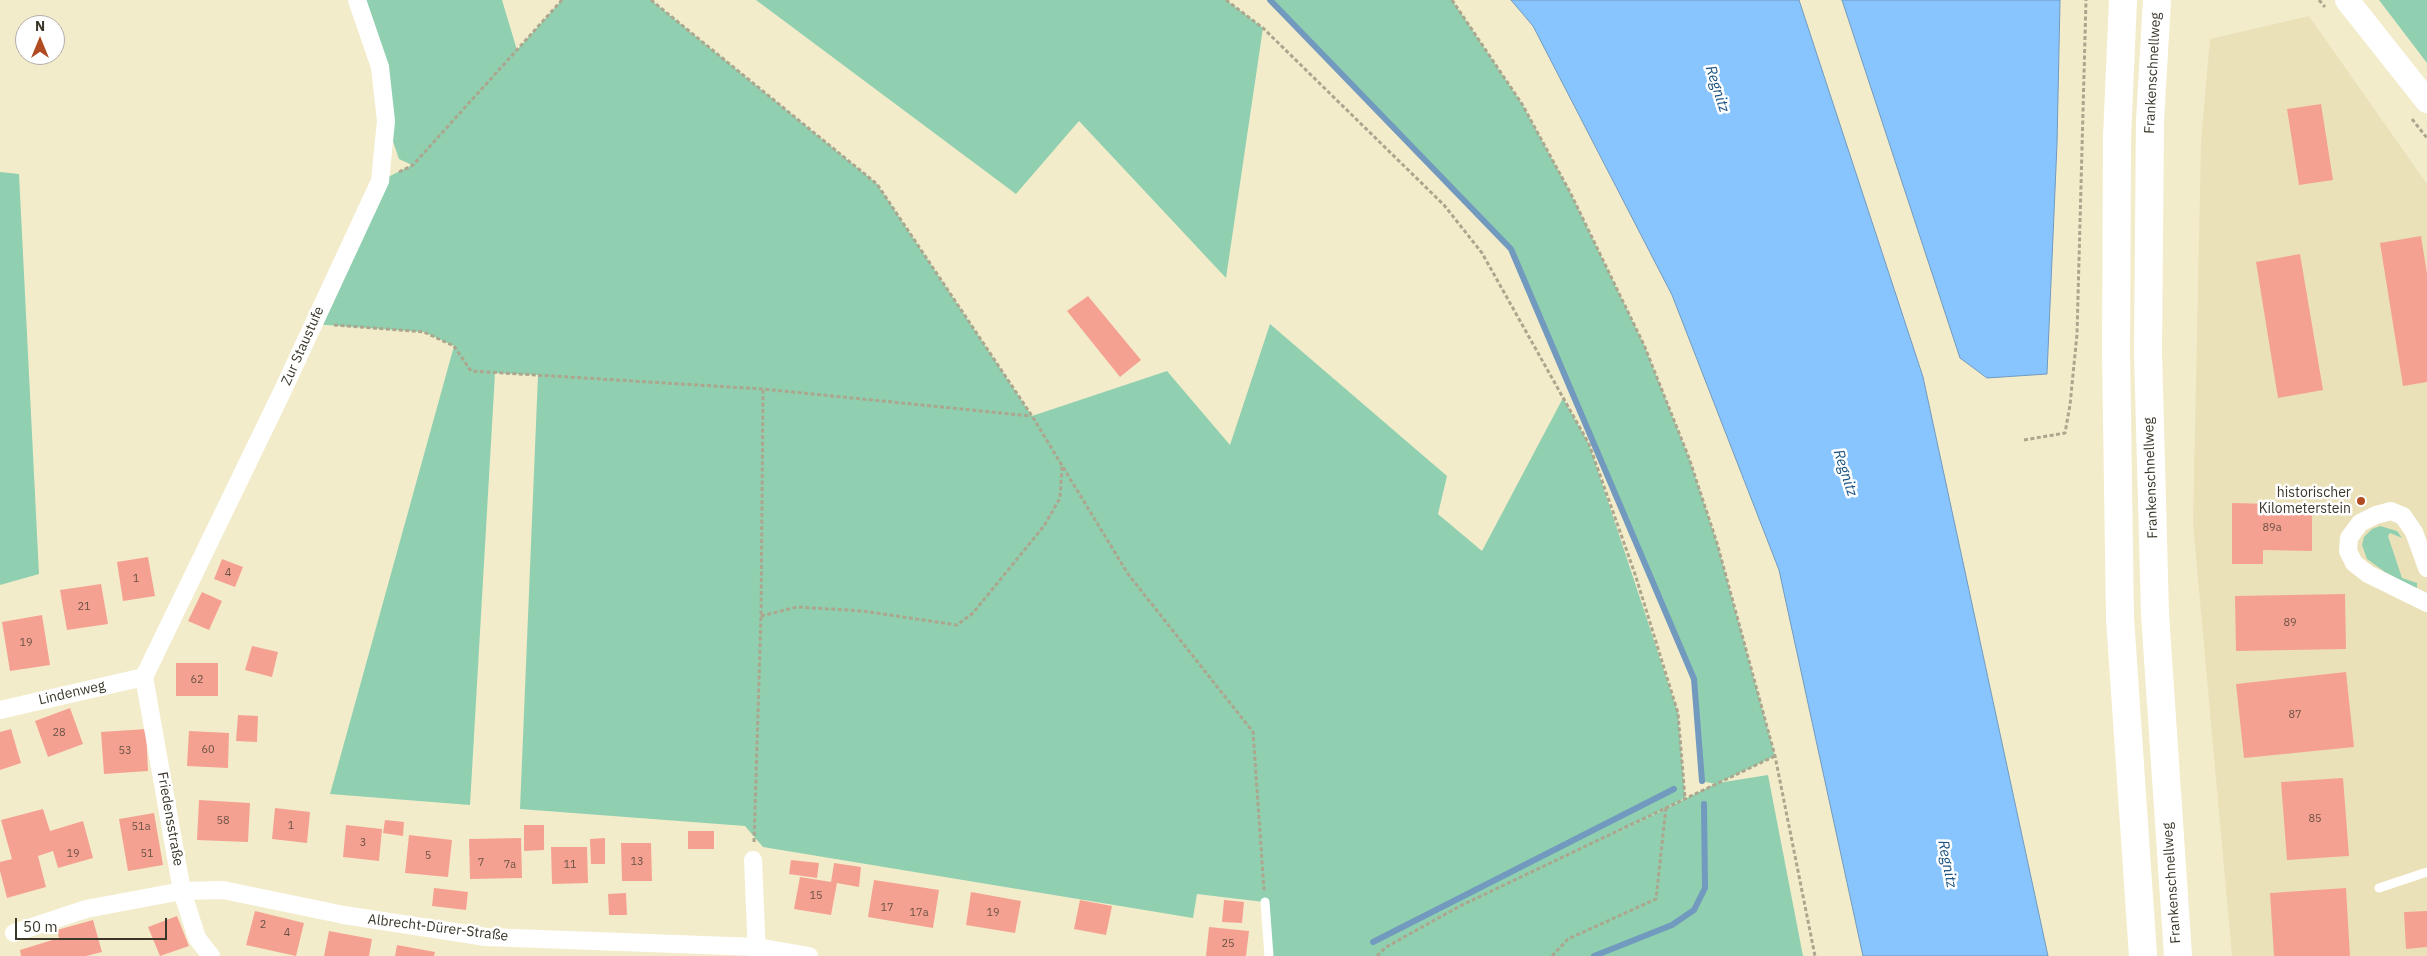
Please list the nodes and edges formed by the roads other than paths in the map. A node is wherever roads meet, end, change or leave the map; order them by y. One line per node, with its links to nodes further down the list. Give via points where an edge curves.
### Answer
1 (356, 0): 8 (street, Zur Staustufe, via 380,67 386,121 380,181)
2 (2123, 0): 22 (highway, via 2117,137 2120,618)
3 (2157, 0): 23 (highway, Frankenschnellweg, via 2150,121 2148,352 2155,614)
4 (2347, 0): 5 (main road)
5 (2427, 102)
6 (2427, 568): 7 (street, via 2414,532 2403,516 2390,511 2376,515 2360,523 2349,538 2348,551 2354,562 2368,574)
7 (2427, 604)
8 (144, 677): 9 (street, Lindenweg); 13 (street, Friedensstraße)
9 (0, 710)
10 (753, 860): 17 (street)
11 (2427, 872): 12 (lane)
12 (2379, 888)
13 (182, 891): 15 (street, Albrecht-Dürer-Straße, via 86,909); 16 (street, Friedensstraße); 17 (street, Albrecht-Dürer-Straße, via 223,890 344,915 486,937)
14 (1265, 902): 21 (lane)
15 (14, 933)
16 (197, 938): 18 (street); 19 (street, Friedensstraße)
17 (757, 952): 20 (street, Albrecht-Dürer-Straße)
18 (199, 956)
19 (211, 956)
20 (809, 956)
21 (1268, 956)
22 (2143, 956)
23 (2178, 956)

